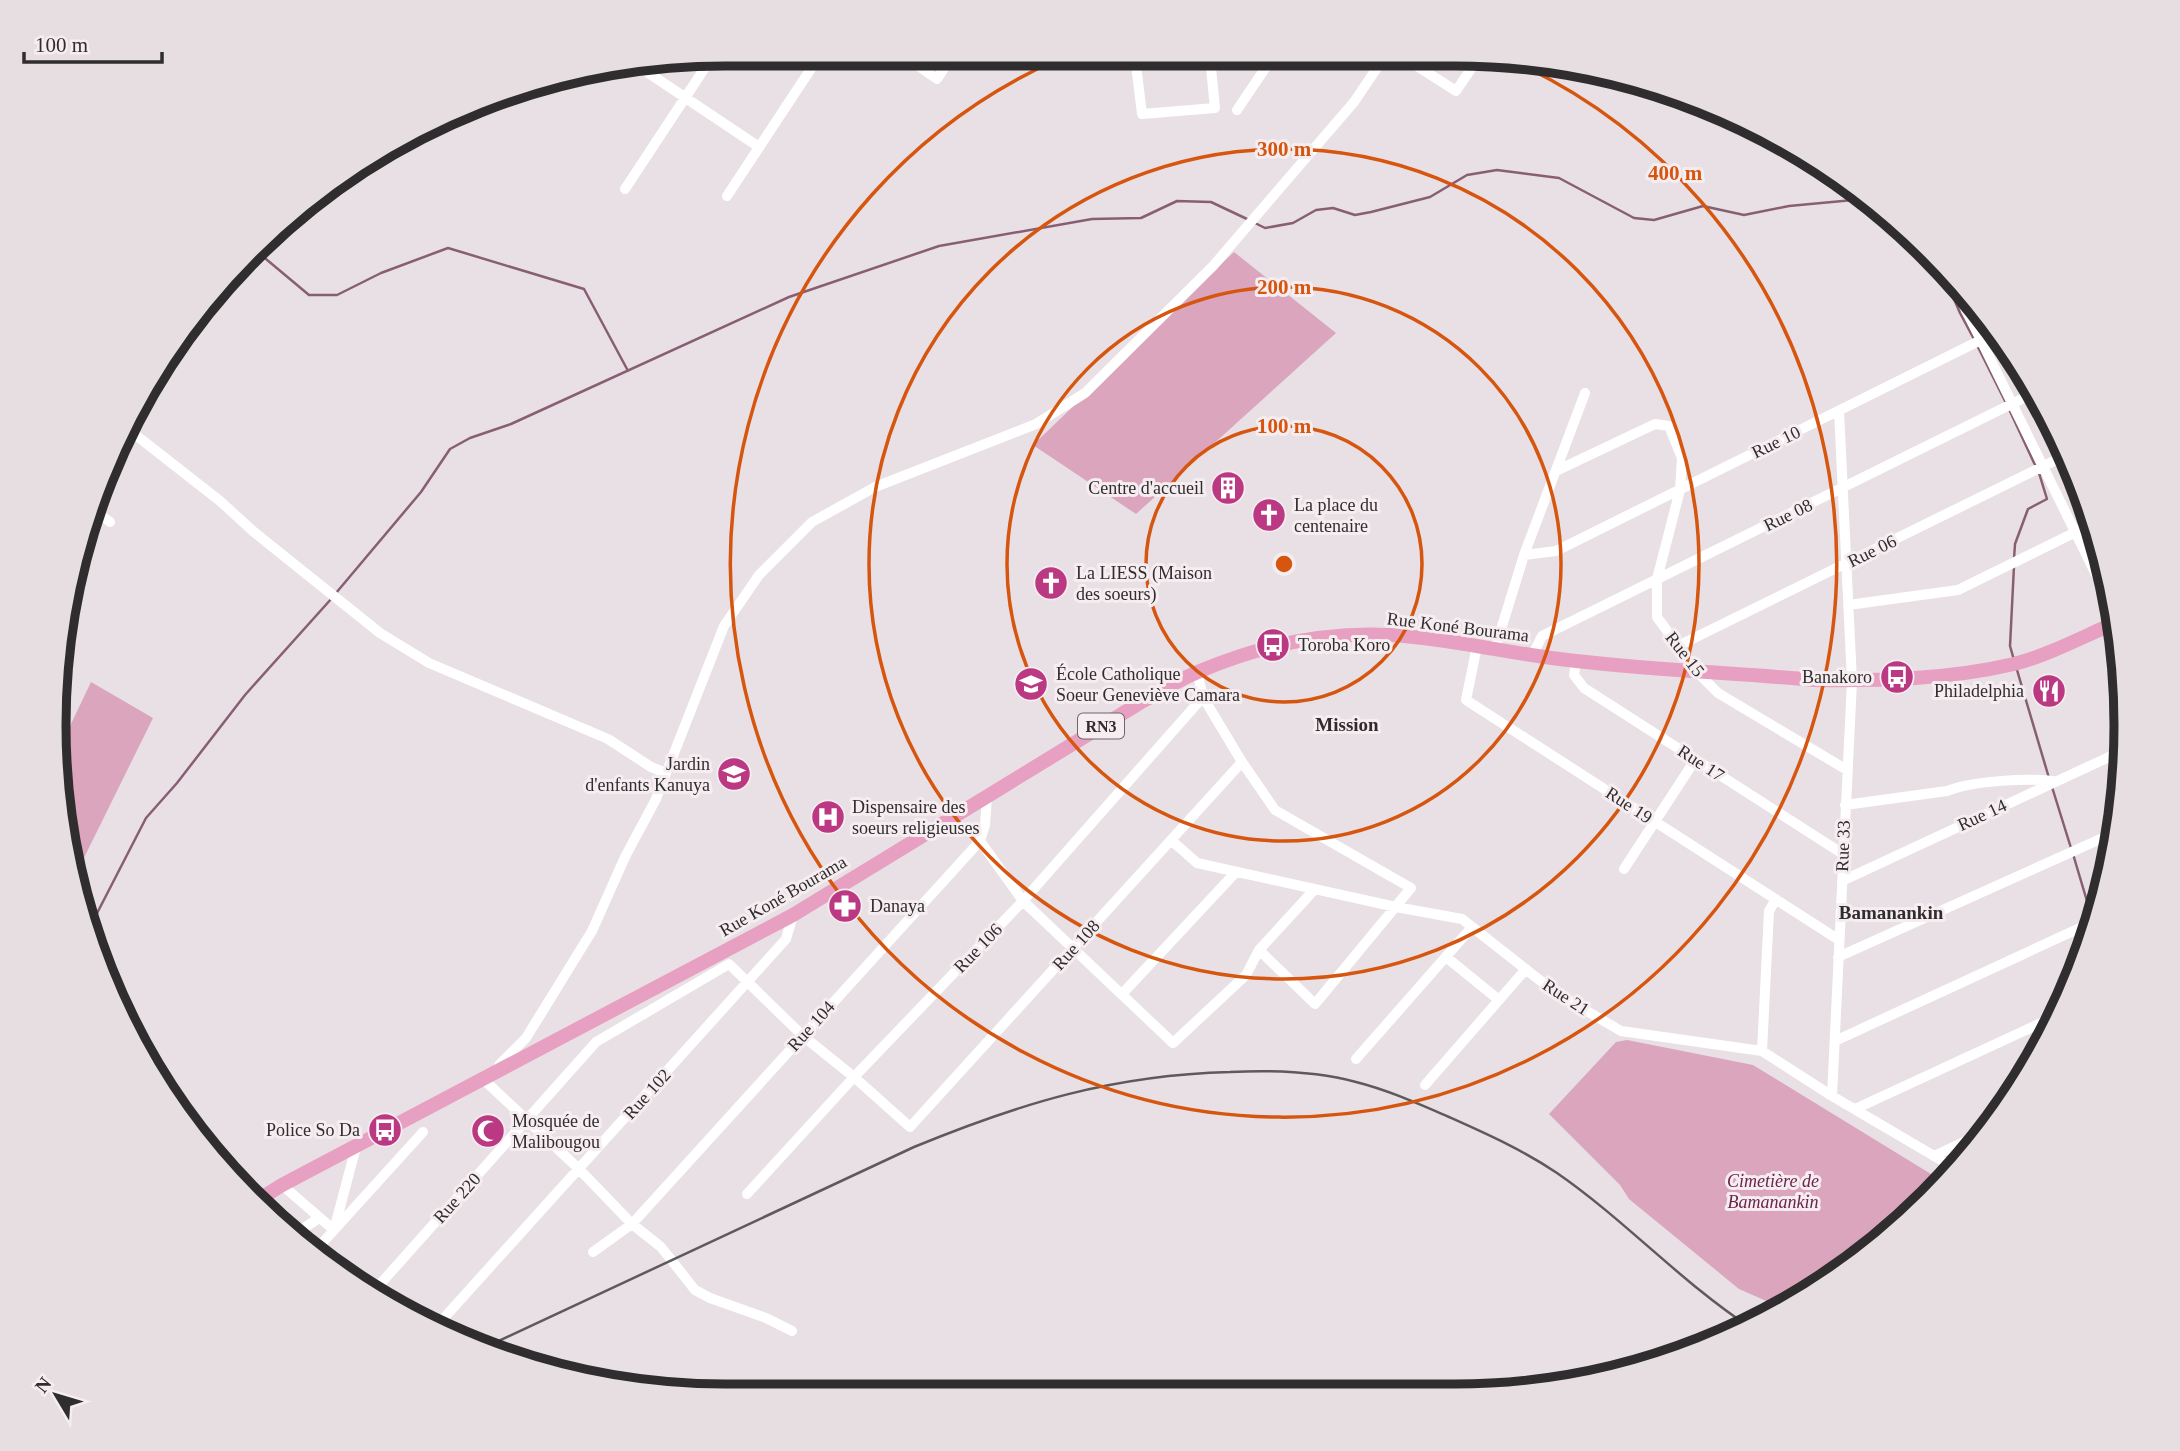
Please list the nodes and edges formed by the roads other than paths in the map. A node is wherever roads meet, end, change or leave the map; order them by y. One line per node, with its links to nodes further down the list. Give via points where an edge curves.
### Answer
1 (813, 66): 14 (street)
2 (919, 66): 3 (street, via 937,79)
3 (945, 66)
4 (1136, 66): 5 (street, via 1142,114 1215,107)
5 (1211, 66)
6 (1267, 66): 13 (street)
7 (1378, 66): 53 (street, via 1354,102 1213,266 1085,393 1035,424 875,486 812,522 759,575 724,626)
8 (1417, 66): 10 (street, via 1456,91)
9 (705, 67): 12 (street)
10 (1472, 67)
11 (646, 71): 12 (street)
12 (685, 97): 14 (street); 15 (street)
13 (1237, 110)
14 (759, 147): 16 (street)
15 (625, 189)
16 (727, 196)
17 (1967, 311): 19 (street)
18 (1986, 337): 19 (street, Rue 10)
19 (1981, 340): 22 (street); 23 (street, Rue 10)
20 (1585, 393): 27 (street)
21 (2026, 397): 22 (street, Rue 08)
22 (2012, 404): 26 (street); 28 (street, Rue 08)
23 (1839, 411): 28 (street, Rue 33); 29 (street, Rue 10)
24 (134, 434): 53 (street, via 380,633 429,663 608,739)
25 (2057, 460): 26 (street, Rue 06)
26 (2043, 467): 33 (street); 35 (street, Rue 06)
27 (1556, 471): 29 (street, Rue 15, via 1656,424 1669,426 1682,458); 34 (street)
28 (1842, 488): 35 (street, Rue 33); 37 (street, Rue 08)
29 (1680, 489): 34 (street, Rue 10, via 1556,551); 37 (street, Rue 15)
30 (101, 515): 31 (street)
31 (110, 522)
32 (2083, 529): 33 (street)
33 (2075, 533): 36 (street); 38 (street, via 1958,590)
34 (1524, 555): 42 (street)
35 (1846, 564): 38 (street, Rue 33); 41 (street, Rue 06)
36 (2096, 574)
37 (1657, 579): 41 (street, Rue 15, via 1657,617); 43 (street, Rue 08, via 1542,636)
38 (1848, 605): 47 (street, Rue 33)
39 (2106, 627): 47 (highway, Rue Koné Bourama / RN3, via 2015,663)
40 (1477, 646): 42 (highway, Rue Koné Bourama / RN3); 45 (highway, Rue Koné Bourama / RN3, via 1411,637 1330,636 1238,656); 57 (street, Rue 19, via 1466,700)
41 (1678, 646): 46 (street, Rue 15)
42 (1495, 649): 43 (highway, Rue Koné Bourama / RN3)
43 (1532, 656): 44 (highway, Rue Koné Bourama / RN3)
44 (1576, 661): 46 (highway, Rue Koné Bourama / RN3); 50 (street, Rue 17, via 1574,675 1584,688)
45 (1197, 672): 48 (street); 55 (highway, Rue Koné Bourama / RN3)
46 (1697, 672): 47 (highway, Rue Koné Bourama / RN3); 52 (street, Rue 15, via 1718,693)
47 (1852, 681): 52 (street, Rue 33)
48 (1203, 697): 51 (street); 67 (street, Rue 106)
49 (2113, 755): 54 (street, Rue 14)
50 (1695, 760): 57 (street); 61 (street, Rue 17)
51 (1242, 762): 59 (street, Rue 108); 68 (street, via 1275,810 1411,888)
52 (1847, 770): 56 (street, Rue 33)
53 (666, 773): 87 (street, via 592,931 526,1038)
54 (2054, 782): 56 (street, via 1991,782); 64 (street, Rue 14)
55 (987, 796): 60 (street, Rue 104); 69 (highway, Rue Koné Bourama / RN3)
56 (1845, 805): 61 (street, Rue 33)
57 (1655, 821): 62 (street); 66 (street, Rue 19)
58 (2104, 838): 76 (street)
59 (1171, 840): 63 (street, Rue 21, via 1197,863); 73 (street, Rue 108)
60 (980, 841): 67 (street); 82 (street, Rue 104)
61 (1843, 854): 64 (street, Rue 33)
62 (1624, 869)
63 (1236, 872): 65 (street, Rue 21); 79 (street)
64 (1842, 881): 72 (street, Rue 33)
65 (1315, 889): 68 (street, Rue 21); 74 (street)
66 (1776, 899): 72 (street, Rue 19); 84 (street, via 1769,911)
67 (1023, 901): 73 (street); 86 (street, Rue 106)
68 (1396, 907): 70 (street, Rue 21, via 1462,919); 74 (street, via 1315,1004)
69 (793, 915): 78 (street, Rue 102, via 786,939); 87 (highway, Rue Koné Bourama / RN3)
70 (1472, 927): 75 (street); 77 (street, Rue 21)
71 (2082, 927): 83 (street)
72 (1839, 940): 76 (street, Rue 33)
73 (1073, 948): 79 (street); 86 (street, Rue 108, via 910,1127)
74 (1259, 950): 79 (street, via 1245,975 1173,1043)
75 (1446, 957): 80 (street); 85 (street)
76 (1838, 957): 83 (street, Rue 33)
77 (1526, 969): 80 (street); 84 (street, Rue 21, via 1556,993 1621,1031)
78 (748, 981): 82 (street); 91 (street, Rue 220, via 729,964 596,1042); 97 (street, Rue 102)
79 (1122, 994)
80 (1499, 1000): 88 (street)
81 (2043, 1022): 90 (street)
82 (803, 1036): 86 (street); 102 (street, Rue 104)
83 (1835, 1041): 89 (street, Rue 33)
84 (1762, 1051): 89 (street, Rue 21)
85 (1356, 1059)
86 (854, 1077): 99 (street, Rue 106)
87 (483, 1079): 91 (street); 94 (highway, Rue Koné Bourama / RN3)
88 (1425, 1086)
89 (1832, 1096): 90 (street, Rue 21)
90 (1855, 1109): 95 (street, Rue 21)
91 (527, 1121): 97 (street); 107 (street, Rue 220)
92 (424, 1132): 104 (street)
93 (1965, 1141): 95 (street)
94 (356, 1147): 98 (highway, Rue Koné Bourama / RN3); 104 (street)
95 (1934, 1156): 96 (street, Rue 21)
96 (1947, 1163)
97 (579, 1169): 102 (street); 108 (street, Rue 102)
98 (282, 1185): 100 (highway, Rue Koné Bourama / RN3); 101 (street)
99 (747, 1194)
100 (265, 1196)
101 (319, 1218): 103 (street); 104 (street)
102 (632, 1224): 106 (street, Rue 104); 109 (street, via 661,1247 695,1290)
103 (302, 1230)
104 (334, 1230): 105 (street)
105 (320, 1245)
106 (593, 1252)
107 (379, 1285)
108 (442, 1320)
109 (792, 1331)

